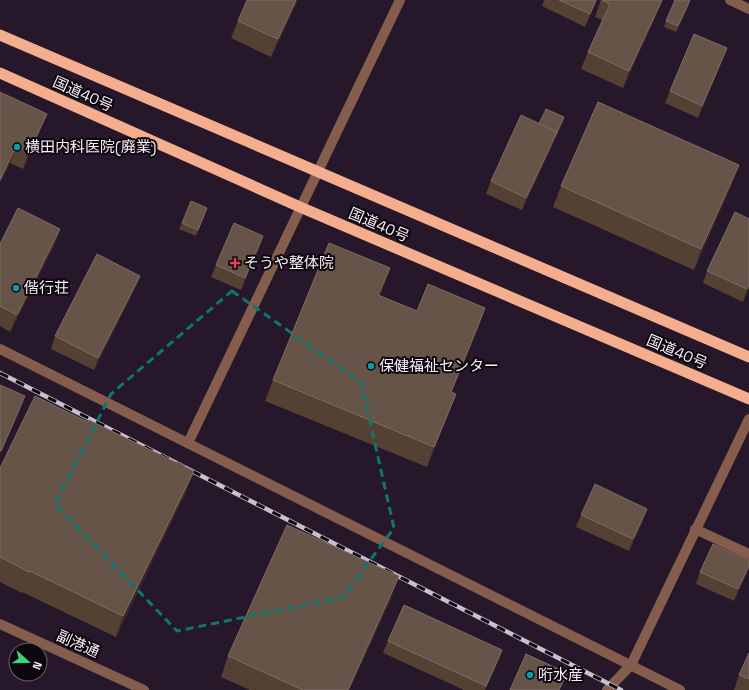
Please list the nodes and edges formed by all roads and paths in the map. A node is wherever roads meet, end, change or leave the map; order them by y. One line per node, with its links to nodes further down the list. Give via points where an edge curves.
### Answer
1 (400, 0): 6 (street)
2 (730, 0): 3 (street)
3 (749, 9)
4 (0, 35): 6 (highway, 国道40号)
5 (0, 73): 7 (highway, 国道40号)
6 (318, 172): 7 (street); 9 (highway, 国道40号)
7 (300, 207): 10 (highway, 国道40号); 12 (street)
8 (0, 349): 12 (street)
9 (749, 358)
10 (749, 399)
11 (749, 419): 13 (street)
12 (188, 443): 16 (street)
13 (695, 529): 14 (street); 16 (street)
14 (749, 554)
15 (0, 624): 17 (street, 副港通)
16 (631, 665): 18 (street); 19 (street)
17 (144, 690)
18 (607, 690)
19 (680, 690)

